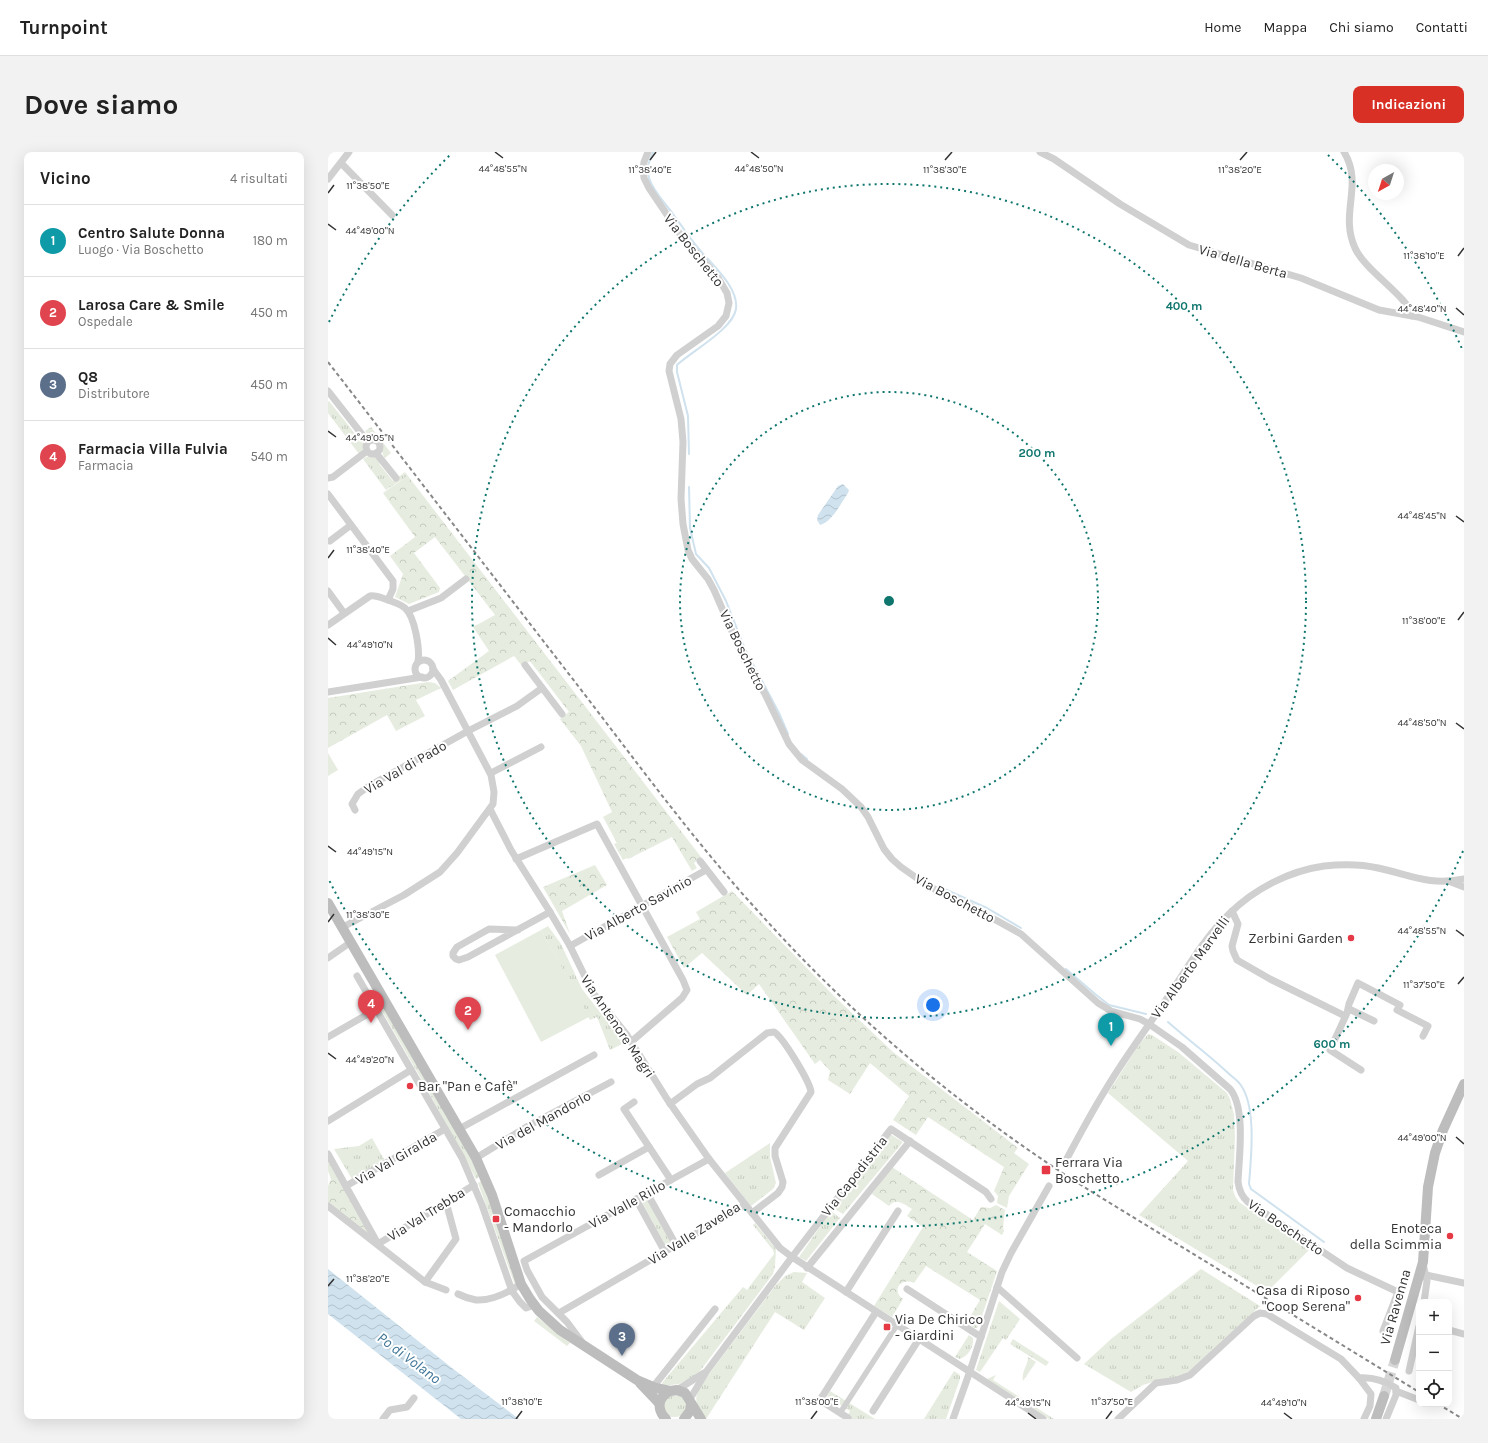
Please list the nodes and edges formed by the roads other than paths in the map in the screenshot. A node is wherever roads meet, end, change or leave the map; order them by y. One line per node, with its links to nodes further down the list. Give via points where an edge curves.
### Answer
1 (349, 152): 5 (street)
2 (648, 152): 65 (street, Via Boschetto, via 643,170 649,188 680,234 717,276 729,303 726,316 718,326 677,355 669,368 682,425 681,499 688,550 714,590 741,652 789,744 802,760 857,802 888,855 906,871 928,886 1021,934 1105,1008)
3 (1040, 152): 8 (street, Via della Berta, via 1189,245 1300,278 1379,310)
4 (1344, 152): 8 (street, via 1351,167 1348,222 1355,248 1372,271 1407,304)
5 (341, 163): 6 (street); 7 (street)
6 (328, 179)
7 (392, 215)
8 (1412, 316): 9 (street, Via della Berta)
9 (1464, 332)
10 (328, 391): 11 (street)
11 (368, 442): 12 (street); 13 (street, via 374,440 379,444 380,448)
12 (367, 451): 13 (street); 14 (street, via 336,475)
13 (376, 453): 15 (street)
14 (328, 478)
15 (396, 478)
16 (328, 494): 17 (street)
17 (351, 525): 18 (street); 21 (street, via 393,581 393,589)
18 (330, 541)
19 (466, 580): 22 (street, via 440,598)
20 (328, 591): 23 (street)
21 (388, 600): 22 (street, via 400,604); 23 (street, via 370,596)
22 (408, 611): 25 (street)
23 (344, 613): 24 (street)
24 (328, 625)
25 (419, 648): 26 (street); 27 (street)
26 (428, 662): 27 (street, via 424,660); 29 (street)
27 (417, 665): 30 (street, via 416,674); 31 (street)
28 (525, 665): 33 (street)
29 (433, 668): 30 (street); 32 (street)
30 (425, 677): 31 (street); 32 (street, via 436,678)
31 (401, 680): 34 (street)
32 (444, 684): 36 (street)
33 (542, 688): 35 (street); 36 (street, via 517,706)
34 (328, 692)
35 (562, 714)
36 (468, 731): 38 (street); 40 (street, Via Val di Pado, via 363,790 353,801)
37 (541, 747): 38 (street)
38 (491, 773): 39 (street, via 494,796)
39 (490, 809): 41 (street, Via Antenore Magri); 52 (street, via 440,872 404,895)
40 (355, 810)
41 (516, 859): 48 (street, via 597,824); 51 (street, Via Antenore Magri)
42 (700, 861): 43 (street, Via Alberto Savinio)
43 (706, 870): 47 (street, Via Alberto Savinio); 48 (street, Via Alberto Savinio)
44 (1463, 879): 45 (street, Via Alberto Marvelli)
45 (1447, 881): 46 (street, Via Alberto Marvelli); 50 (street, Via Alberto Marvelli, via 1430,882 1379,868 1338,865 1318,867 1278,880 1259,890)
46 (1464, 887)
47 (724, 892)
48 (642, 905): 56 (street, Via Alberto Savinio); 68 (street, via 687,990)
49 (329, 907): 52 (main road)
50 (1232, 911): 63 (street, Via Alberto Marvelli, via 1238,924 1232,946 1237,960); 65 (street, Via Alberto Marvelli, via 1207,938)
51 (550, 912): 53 (street); 56 (street, Via Antenore Magri)
52 (343, 927): 55 (main road)
53 (518, 930): 54 (street, via 489,929); 57 (street)
54 (471, 939): 57 (street); 57 (street, via 454,950 453,956 459,960)
55 (351, 942): 58 (street); 60 (main road)
56 (570, 946): 68 (street, Via Antenore Magri, via 593,993)
57 (478, 952)
58 (328, 958)
59 (357, 976): 61 (street)
60 (386, 1003): 61 (street); 78 (main road)
61 (376, 1009): 67 (street); 70 (street)
62 (1349, 1009): 63 (street); 64 (street); 66 (street, via 1358,983 1400,1005 1396,1010 1428,1026)
63 (1346, 1016): 71 (street, via 1330,1050)
64 (1374, 1021)
65 (1149, 1024): 84 (street, via 1106,1089); 121 (street, Via Boschetto, via 1182,1047 1233,1092 1238,1107 1240,1129 1238,1186 1245,1199 1347,1268 1398,1292)
66 (1423, 1036)
67 (328, 1037)
68 (631, 1042): 75 (street, Via Antenore Magri)
69 (594, 1055): 78 (street)
70 (411, 1070): 76 (street); 77 (street)
71 (1361, 1070)
72 (612, 1082): 82 (street, Via del Mandorlo, via 528,1126)
73 (1464, 1084): 102 (main road, Via Ravenna, via 1432,1165)
74 (634, 1102): 80 (street, via 624,1109)
75 (670, 1104): 83 (street, Via Valle Zavelea); 97 (street, via 697,1084 710,1078 767,1033 777,1034 795,1060 811,1092 775,1148 783,1182 781,1189)
76 (328, 1121)
77 (446, 1129): 87 (street); 88 (street, Via Val Giralda)
78 (460, 1129): 82 (main road)
79 (910, 1142): 92 (street, via 986,1192); 101 (street, Via Capodistria, via 891,1129); 103 (street, Via Capodistria)
80 (649, 1147): 85 (street); 86 (street)
81 (328, 1154): 88 (street)
82 (476, 1158): 107 (main road, via 492,1195)
83 (709, 1159): 86 (street, Via Valle Rillo); 94 (street, Via Valle Zavelea)
84 (1064, 1162)
85 (599, 1175)
86 (671, 1180): 90 (street, Via Valle Rillo)
87 (474, 1185): 93 (street, Via Val Trebba); 111 (street)
88 (346, 1186): 98 (street)
89 (1049, 1186): 108 (street, via 1007,1261)
90 (647, 1193): 91 (street, Via Valle Rillo); 99 (street)
91 (636, 1199): 100 (street); 118 (street, Via Valle Rillo, via 524,1261 542,1297)
92 (991, 1199)
93 (446, 1202): 98 (street, Via Val Trebba); 105 (street, via 456,1239)
94 (746, 1205): 97 (street); 99 (street, Via Valle Zavelea)
95 (328, 1206): 98 (street)
96 (898, 1211): 112 (street)
97 (752, 1213): 101 (street, via 777,1244)
98 (378, 1244): 105 (street)
99 (676, 1245): 100 (street, Via Valle Zavelea)
100 (665, 1252): 118 (street, Via Valle Zavelea)
101 (792, 1257): 103 (street); 132 (street, Via Capodistria)
102 (1423, 1262): 104 (street, Via Ravenna); 129 (main road, Via Ravenna)
103 (807, 1268): 112 (street)
104 (1426, 1275): 106 (street, Via Ravenna); 114 (street, Via Ravenna)
105 (425, 1282): 110 (street)
106 (1464, 1283)
107 (521, 1284): 111 (street); 115 (main road)
108 (997, 1287): 125 (street); 128 (street)
109 (908, 1289): 125 (street)
110 (446, 1290)
111 (512, 1290): 113 (street, via 478,1300); 115 (street, via 526,1308)
112 (846, 1292): 117 (street)
113 (458, 1294)
114 (1424, 1299)
115 (534, 1305): 120 (main road)
116 (715, 1309): 135 (street)
117 (876, 1312): 119 (street); 144 (street, via 820,1400)
118 (559, 1313): 120 (street); 127 (street)
119 (897, 1325): 126 (street); 144 (street)
120 (560, 1330): 127 (main road)
121 (1383, 1331)
122 (1452, 1331): 123 (street)
123 (1464, 1334)
124 (1417, 1335): 131 (street, Via Ravenna)
125 (981, 1337): 130 (street)
126 (919, 1339): 130 (street); 143 (street)
127 (585, 1346): 134 (main road)
128 (1077, 1358)
129 (1395, 1360)
130 (970, 1371): 151 (street); 152 (street)
131 (1409, 1371)
132 (706, 1372): 137 (street, Via Capodistria); 141 (street, Via Capodistria)
133 (1359, 1378): 136 (street, via 1371,1378); 153 (street, via 1341,1358 1267,1314 1260,1313 1190,1375 1156,1383); 154 (street, via 1371,1397)
134 (637, 1380): 135 (main road); 142 (main road)
135 (653, 1386): 137 (main road)
136 (1395, 1389): 140 (street); 156 (street)
137 (674, 1390): 141 (main road, via 685,1393); 142 (main road, via 663,1395)
138 (1384, 1396): 155 (main road)
139 (414, 1398): 146 (street, via 407,1407 390,1410)
140 (1416, 1399)
141 (690, 1402): 149 (main road, via 690,1411); 150 (main road)
142 (659, 1406): 147 (main road); 148 (main road)
143 (873, 1411)
144 (840, 1413): 145 (street)
145 (848, 1418)
146 (383, 1419)
147 (655, 1419)
148 (666, 1419)
149 (685, 1419)
150 (701, 1419)
151 (953, 1419)
152 (1043, 1419)
153 (1118, 1419)
154 (1364, 1419)
155 (1376, 1419)
156 (1386, 1419)

